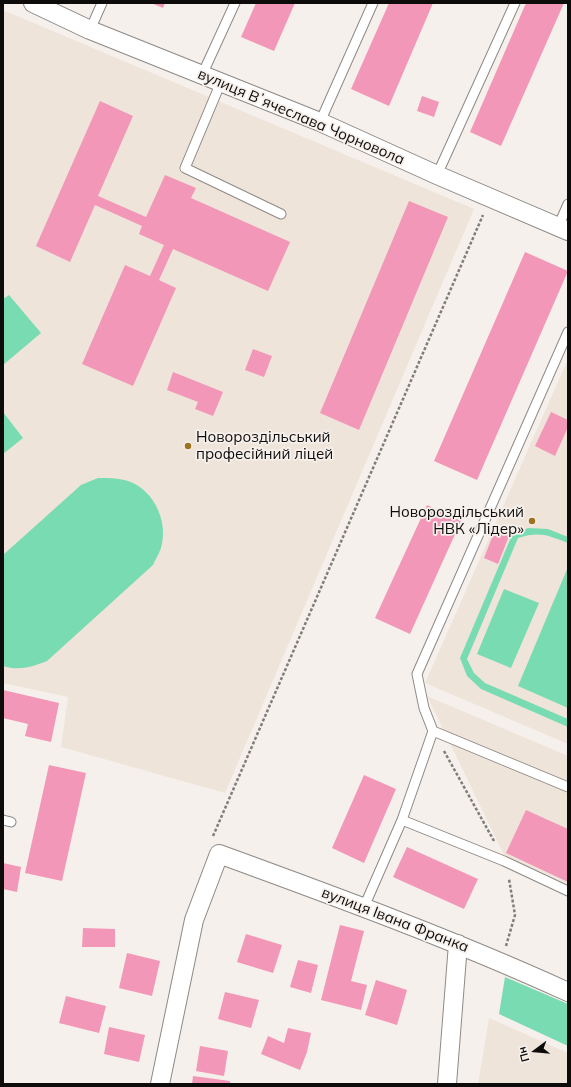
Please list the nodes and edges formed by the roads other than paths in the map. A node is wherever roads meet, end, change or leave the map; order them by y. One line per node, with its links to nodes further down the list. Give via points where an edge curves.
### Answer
1 (33, 3): 6 (street, вулиця Вʼячеслава Чорновола)
2 (102, 3): 6 (lane)
3 (235, 3): 7 (lane)
4 (373, 3): 9 (lane)
5 (515, 3): 10 (lane)
6 (90, 30): 7 (street, вулиця Вʼячеслава Чорновола)
7 (202, 75): 8 (street, вулиця Вʼячеслава Чорновола)
8 (221, 82): 9 (street, вулиця Вʼячеслава Чорновола); 12 (lane, via 185,168)
9 (320, 122): 10 (street, вулиця Вʼячеслава Чорновола)
10 (437, 175): 13 (street, вулиця Вʼячеслава Чорновола)
11 (568, 204): 13 (lane)
12 (281, 214)
13 (563, 229)
14 (568, 332): 15 (lane, via 417,674 424,708)
15 (433, 730): 16 (lane); 17 (lane)
16 (568, 787)
17 (402, 820): 18 (lane, via 504,861); 19 (lane)
18 (568, 891)
19 (364, 907): 20 (street, вулиця Івана Франка); 22 (street, вулиця Івана Франка, via 219,854 194,920)
20 (458, 944): 21 (street, вулиця Івана Франка); 23 (street)
21 (568, 992)
22 (160, 1084)
23 (447, 1084)

